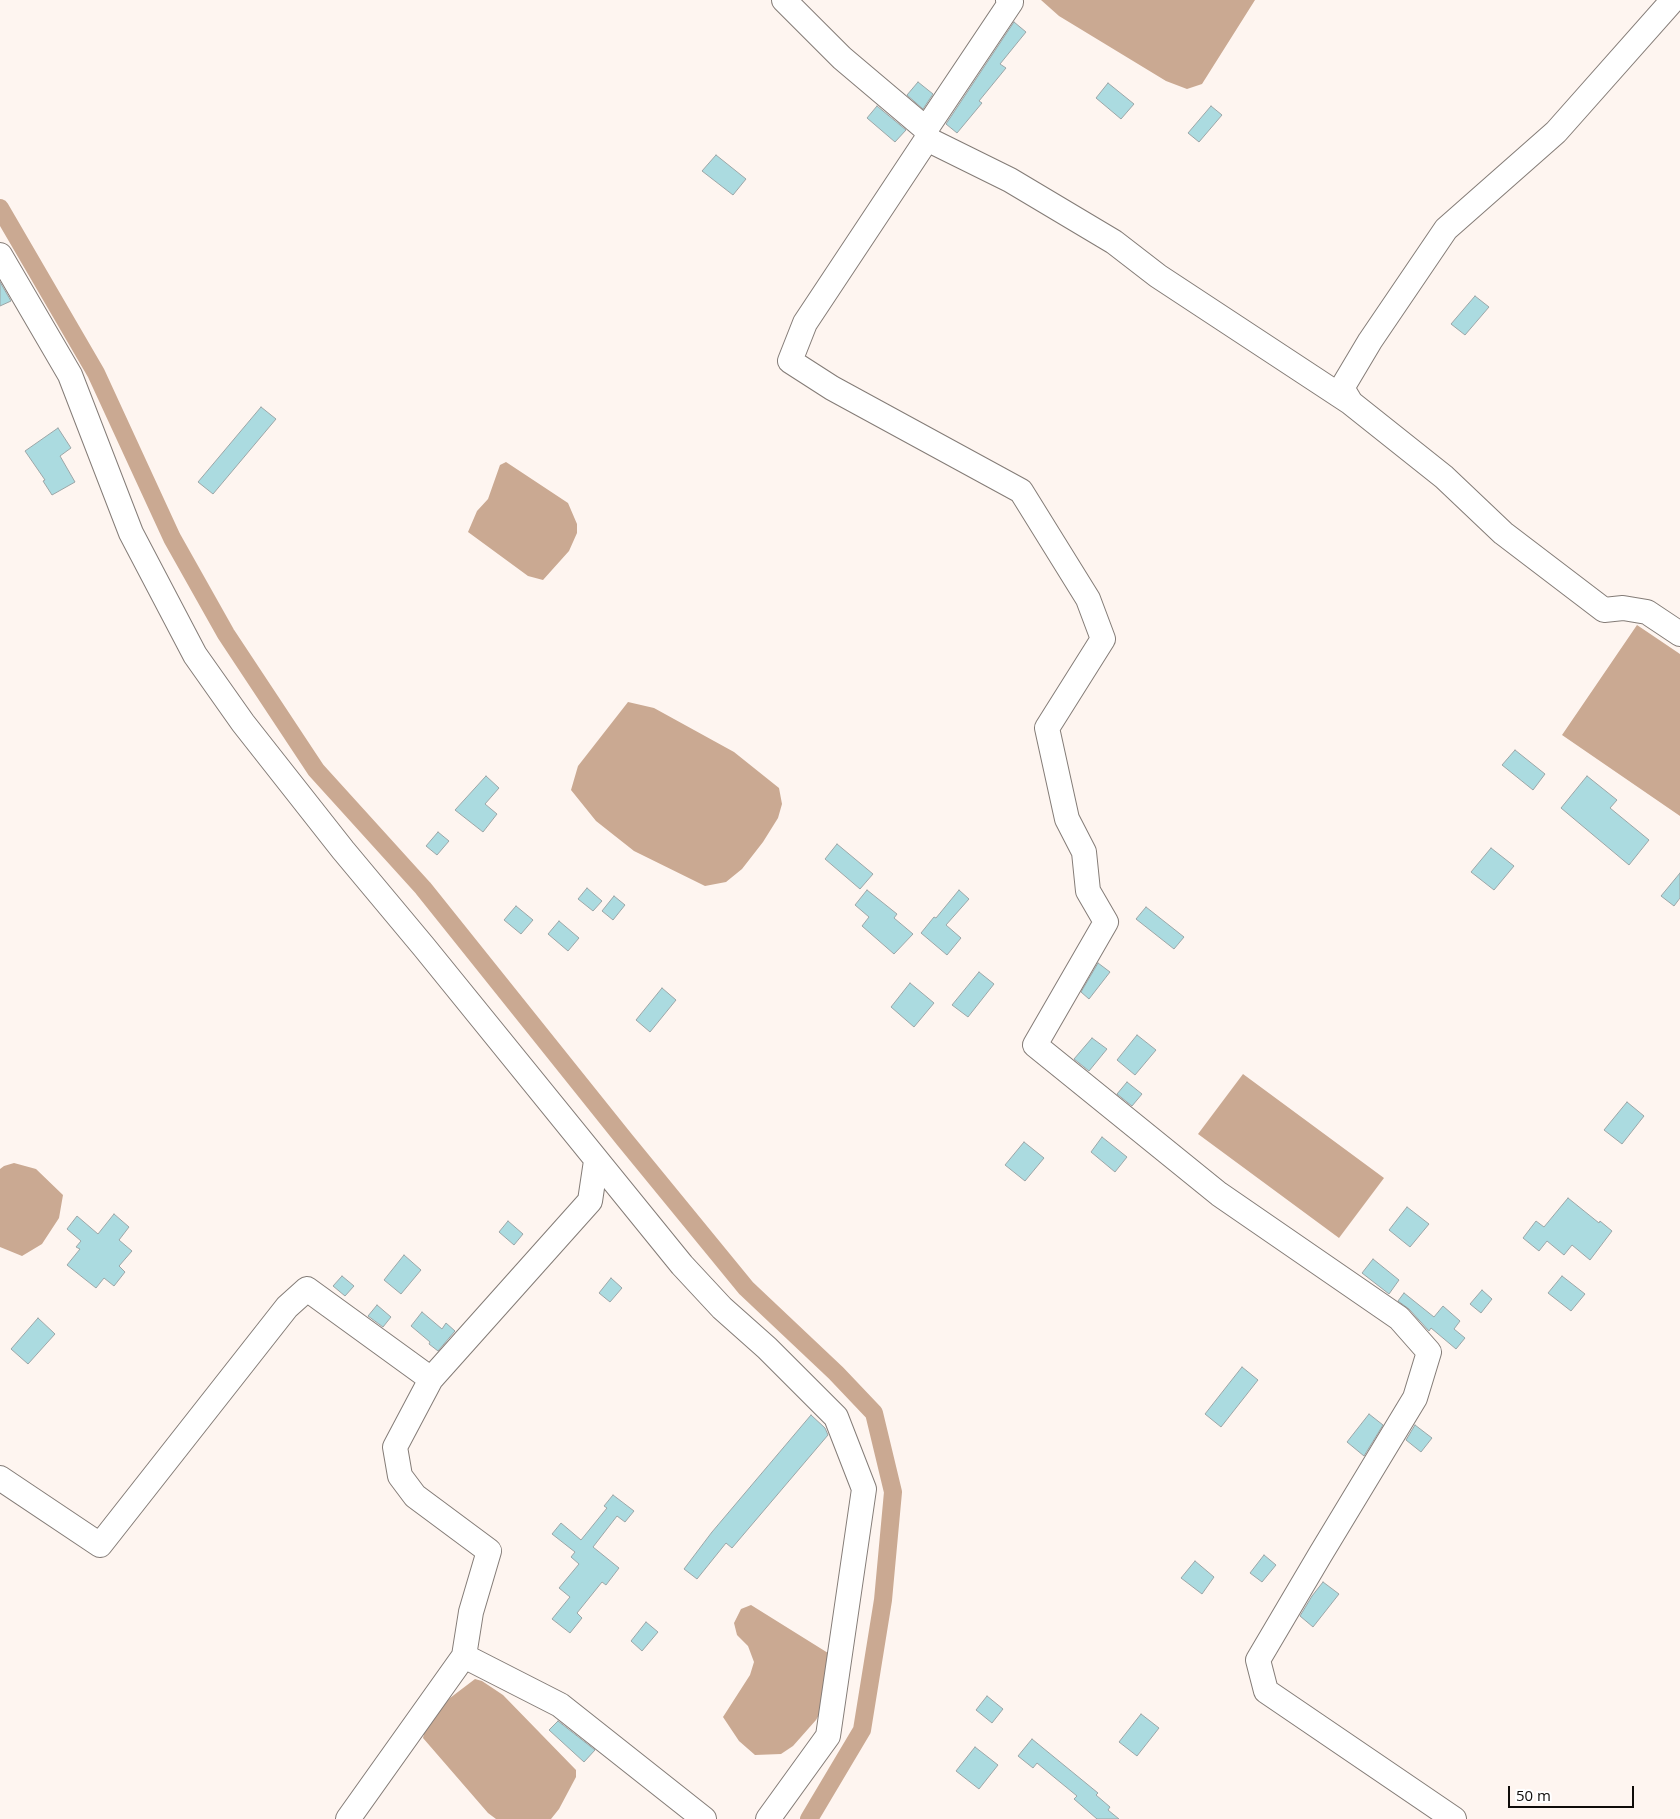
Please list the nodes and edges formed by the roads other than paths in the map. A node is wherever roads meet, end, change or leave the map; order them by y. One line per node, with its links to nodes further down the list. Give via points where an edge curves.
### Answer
1 (784, 0): 4 (street)
2 (1008, 0): 4 (street, via 1012,2)
3 (1673, 0): 6 (street, via 1556,132 1446,229 1342,388)
4 (926, 134): 6 (street, via 1114,242 1158,276); 15 (street, via 805,324 790,361 832,388 1021,491 1088,599 1103,639 1047,728 1067,819 1084,852 1088,892 1106,922 1035,1045 1219,1194 1399,1318 1429,1352 1415,1398 1258,1660 1266,1691)
5 (0, 255): 8 (street, via 70,375 131,534 195,655 242,723)
6 (1350, 404): 7 (street, via 1444,477 1503,533 1604,610 1623,608 1647,612)
7 (1680, 634)
8 (596, 1161): 9 (street, via 590,1201); 14 (street, via 688,1272 836,1417 864,1489 828,1736)
9 (431, 1379): 10 (street, via 307,1289 287,1307 100,1545); 11 (street, via 395,1448 400,1476 415,1496 489,1550 471,1612)
10 (0, 1478)
11 (464, 1656): 12 (street); 13 (street, via 560,1705)
12 (348, 1819)
13 (704, 1819)
14 (768, 1819)
15 (1454, 1819)

